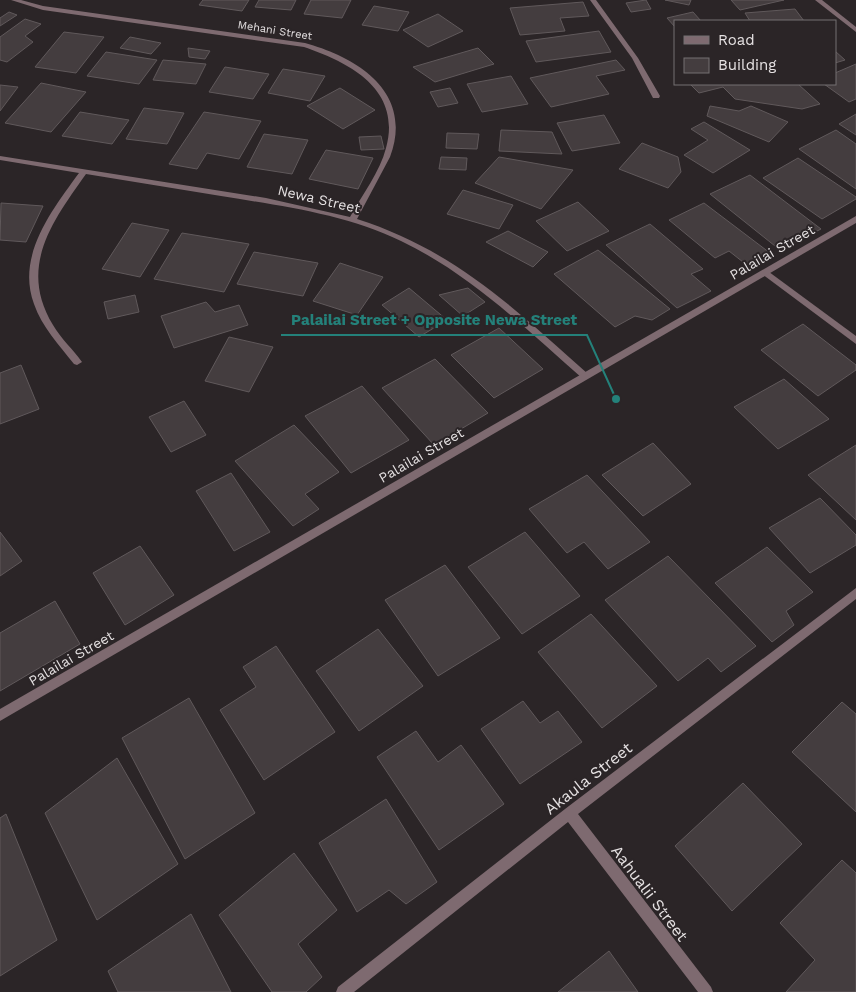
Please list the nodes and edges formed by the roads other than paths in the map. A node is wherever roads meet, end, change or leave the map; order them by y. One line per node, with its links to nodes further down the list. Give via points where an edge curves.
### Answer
1 (14, 0): 8 (street, Mehani Street, via 43,8 305,45 358,68 384,94 394,126 390,149)
2 (593, 0): 5 (street, via 635,58)
3 (818, 0): 4 (street)
4 (856, 30)
5 (656, 96)
6 (0, 158): 7 (street, Newa Street)
7 (84, 171): 8 (street, Newa Street, via 313,209); 12 (street, via 44,228 36,252 33,277 40,310)
8 (353, 219): 13 (street, Newa Street, via 406,240 462,271 494,295)
9 (856, 219): 10 (street, Palailai Street)
10 (765, 272): 11 (street); 13 (street, Palailai Street)
11 (856, 341)
12 (77, 362)
13 (585, 376): 15 (street, Palailai Street)
14 (856, 593): 16 (street, Akaula Street)
15 (0, 715)
16 (569, 813): 17 (street, Akaula Street); 18 (street, Aahualii Street)
17 (343, 992)
18 (706, 992)

